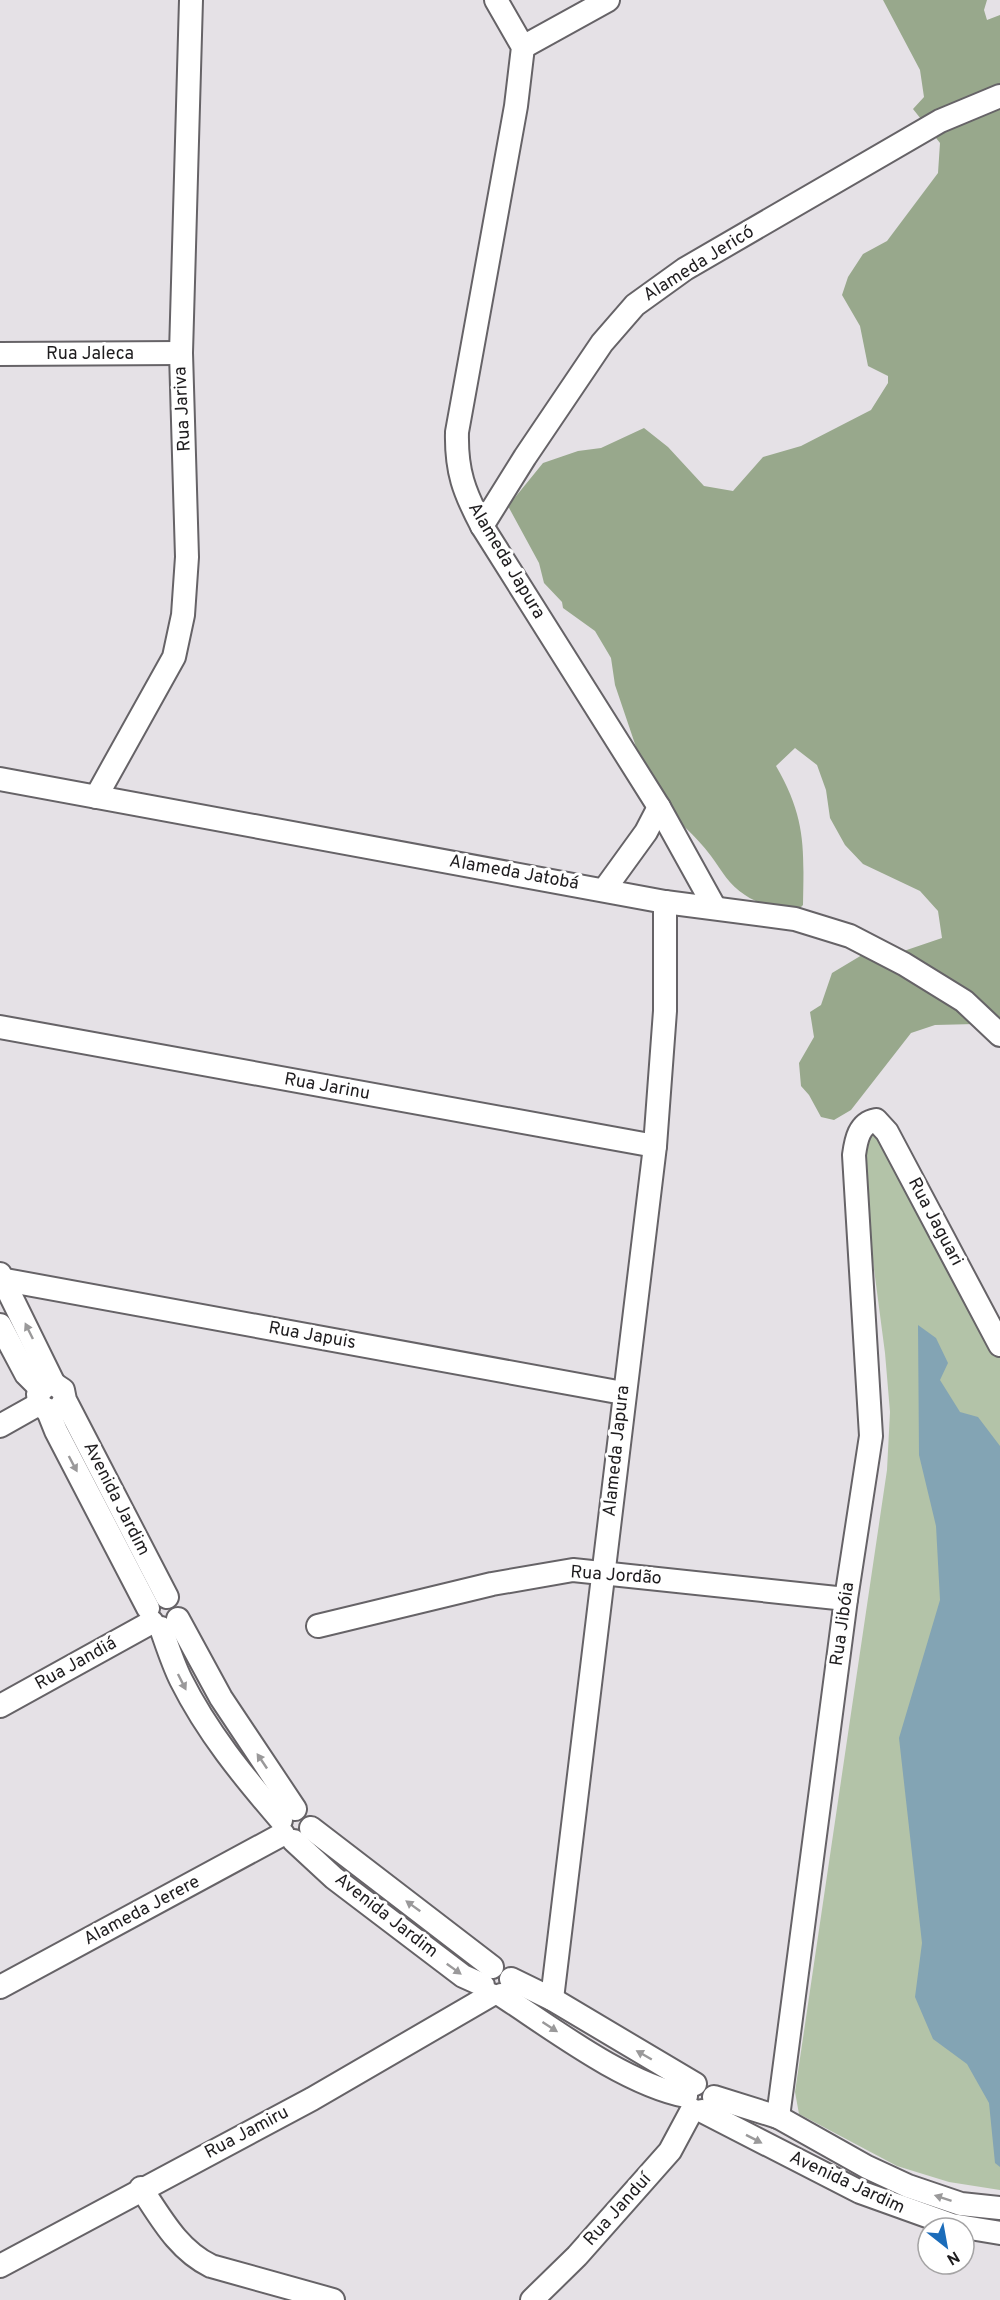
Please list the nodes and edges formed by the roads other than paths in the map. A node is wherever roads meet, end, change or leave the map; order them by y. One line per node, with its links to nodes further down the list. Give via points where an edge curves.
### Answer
1 (191, 0): 6 (street, Rua Jariva)
2 (496, 0): 4 (street)
3 (608, 0): 4 (street)
4 (523, 47): 8 (street, Alameda Japura, via 516,106 457,432 460,478)
5 (1000, 96): 8 (street, Alameda Jericó, via 930,127 684,269 635,305 602,343)
6 (181, 353): 7 (street, Rua Jaleca); 10 (street, Rua Jariva, via 187,557 183,615 174,657)
7 (0, 354)
8 (482, 526): 11 (street, Alameda Japura)
9 (0, 779): 10 (street, Alameda Jatobá)
10 (96, 797): 12 (street, Alameda Jatobá)
11 (659, 807): 12 (street); 14 (street, Alameda Japura)
12 (604, 890): 13 (street, Alameda Jatobá)
13 (665, 902): 14 (street, Alameda Jatobá); 18 (street, Alameda Japura, via 665,1011)
14 (715, 908): 16 (street, Alameda Jatobá, via 795,919 850,936 964,1001)
15 (0, 1028): 18 (street, Rua Jarinu)
16 (1000, 1035)
17 (860, 1131): 21 (street, Rua Jaguari, via 870,1121 882,1124); 26 (street, Rua Jibóia, via 854,1155 871,1436)
18 (655, 1146): 22 (street, Alameda Japura)
19 (1, 1277): 22 (street, Rua Japuis); 23 (street, Avenida Jardim, one-way to 19)
20 (0, 1325): 23 (street, Avenida Jardim, via 26,1374)
21 (1000, 1345)
22 (623, 1393): 25 (street, Alameda Japura)
23 (50, 1398): 24 (street); 27 (street, Avenida Jardim)
24 (0, 1426)
25 (603, 1572): 26 (street, Rua Jordão); 28 (street, Rua Jordão, via 573,1570 492,1584); 33 (street, Alameda Japura)
26 (846, 1599): 35 (street, Rua Jibóia)
27 (161, 1615): 29 (street, Rua Jandiá); 30 (street, Avenida Jardim, via 221,1698)
28 (318, 1626)
29 (0, 1706)
30 (293, 1826): 31 (street, Avenida Jardim); 32 (street, Alameda Jerere)
31 (496, 1984): 33 (street, Avenida Jardim); 34 (street, Avenida Jardim, one-way to 34, via 589,2051 636,2078); 36 (street, Rua Jamiru, via 312,2099)
32 (0, 1987)
33 (552, 1999): 34 (street, Avenida Jardim, one-way to 33)
34 (698, 2100): 35 (street, Avenida Jardim); 38 (street, Avenida Jardim, one-way to 38, via 860,2192 952,2225); 41 (street, Rua Janduí, via 670,2151 577,2256)
35 (778, 2117): 37 (street, Avenida Jardim, one-way to 35, via 961,2204 908,2186 867,2168)
36 (141, 2188): 39 (street, Rua Jamiru); 40 (street, via 171,2233 193,2257 211,2266)
37 (1000, 2208)
38 (1000, 2233)
39 (0, 2266)
40 (333, 2300)
41 (532, 2300)

